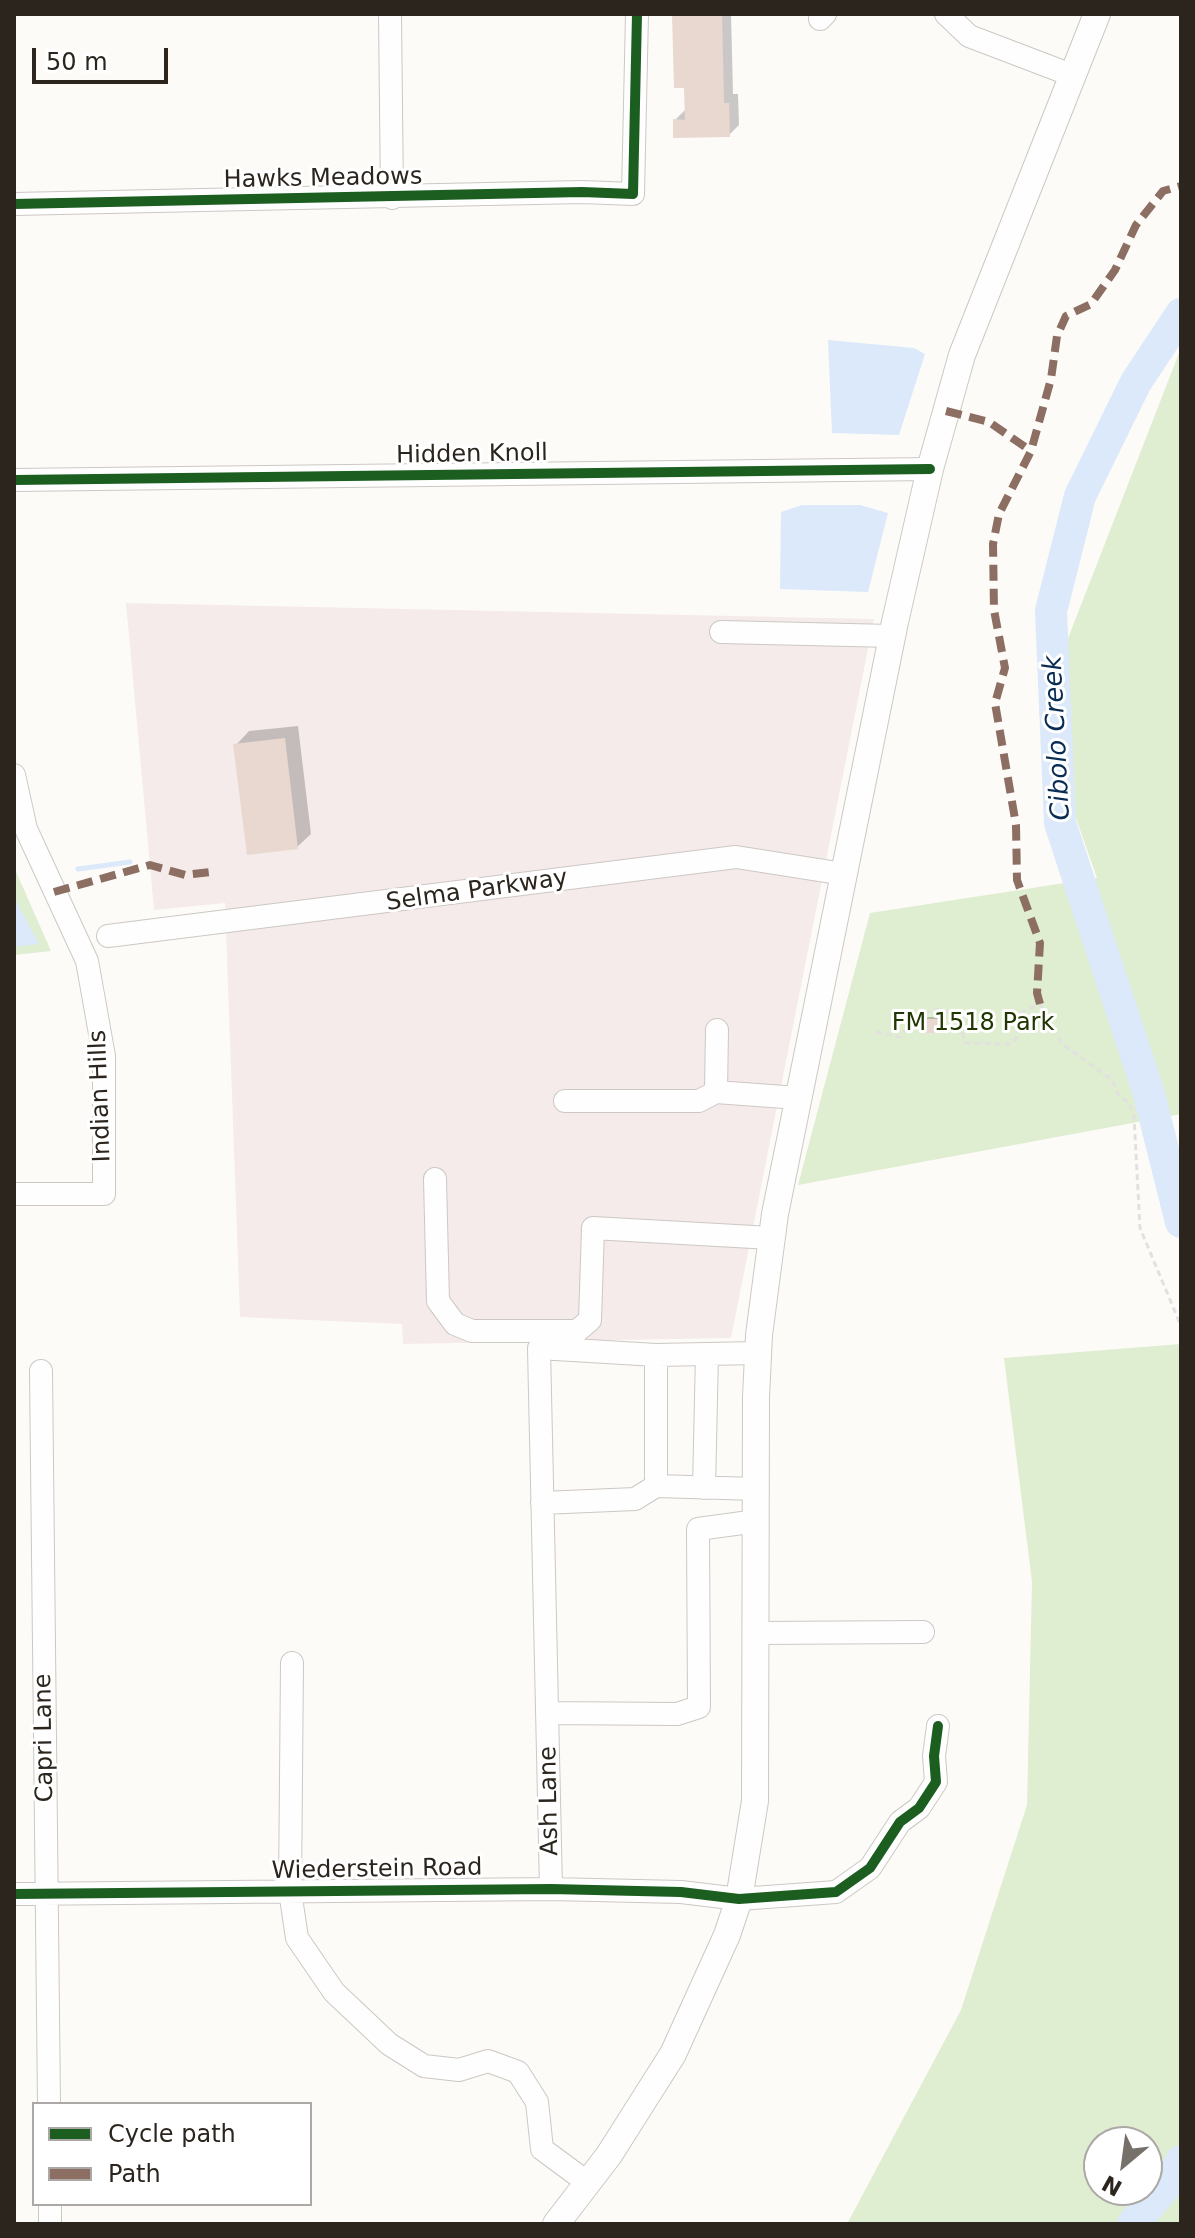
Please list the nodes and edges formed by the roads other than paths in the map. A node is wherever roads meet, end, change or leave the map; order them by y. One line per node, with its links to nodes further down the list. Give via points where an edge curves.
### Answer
1 (390, 14): 6 (street)
2 (637, 14): 6 (street, Hawks Meadows, via 633,194)
3 (946, 14): 5 (street, via 969,36)
4 (1097, 14): 5 (main road)
5 (1074, 76): 8 (main road, via 962,355)
6 (392, 198): 7 (street, Hawks Meadows)
7 (14, 204)
8 (930, 469): 9 (street, Hidden Knoll); 11 (main road)
9 (14, 480)
10 (721, 632): 11 (street)
11 (892, 636): 13 (main road)
12 (14, 775): 20 (street, Indian Hills, via 26,829 87,961 104,1056 104,1194)
13 (844, 874): 14 (street, Selma Parkway, via 736,857); 17 (main road)
14 (108, 936)
15 (717, 1030): 16 (street)
16 (716, 1092): 17 (street); 18 (street, via 699,1101)
17 (798, 1098): 21 (main road)
18 (565, 1101)
19 (435, 1179): 21 (street, via 438,1301 455,1324 472,1331 577,1331 590,1320 593,1228)
20 (14, 1194)
21 (771, 1238): 22 (main road)
22 (758, 1353): 23 (street); 28 (main road)
23 (707, 1354): 24 (street); 27 (street)
24 (656, 1355): 26 (street); 29 (street, Ash Lane, via 539,1348)
25 (41, 1371): 39 (street, Capri Lane)
26 (656, 1486): 27 (street); 29 (street, via 635,1499)
27 (704, 1488): 28 (street)
28 (757, 1489): 30 (main road)
29 (542, 1503): 34 (street, Ash Lane)
30 (757, 1521): 32 (main road); 34 (street, via 698,1529 699,1707 677,1714)
31 (923, 1632): 32 (street)
32 (757, 1633): 40 (main road, via 755,1801)
33 (292, 1663): 37 (street)
34 (549, 1713): 36 (street, Ash Lane)
35 (938, 1726): 40 (street, Wiederstein Road, via 936,1782 919,1808 900,1822 870,1868 836,1892)
36 (551, 1889): 37 (street, Wiederstein Road); 40 (street, Wiederstein Road)
37 (290, 1891): 39 (street, Wiederstein Road); 42 (street, via 297,1938 334,1992 389,2044 424,2066 459,2070 488,2061 518,2072 537,2102 542,2149)
38 (14, 1894): 39 (street, Wiederstein Road)
39 (47, 1894): 41 (street, Capri Lane)
40 (739, 1899): 42 (main road, via 673,2054)
41 (49, 2102)
42 (588, 2183): 43 (main road)
43 (556, 2224)

